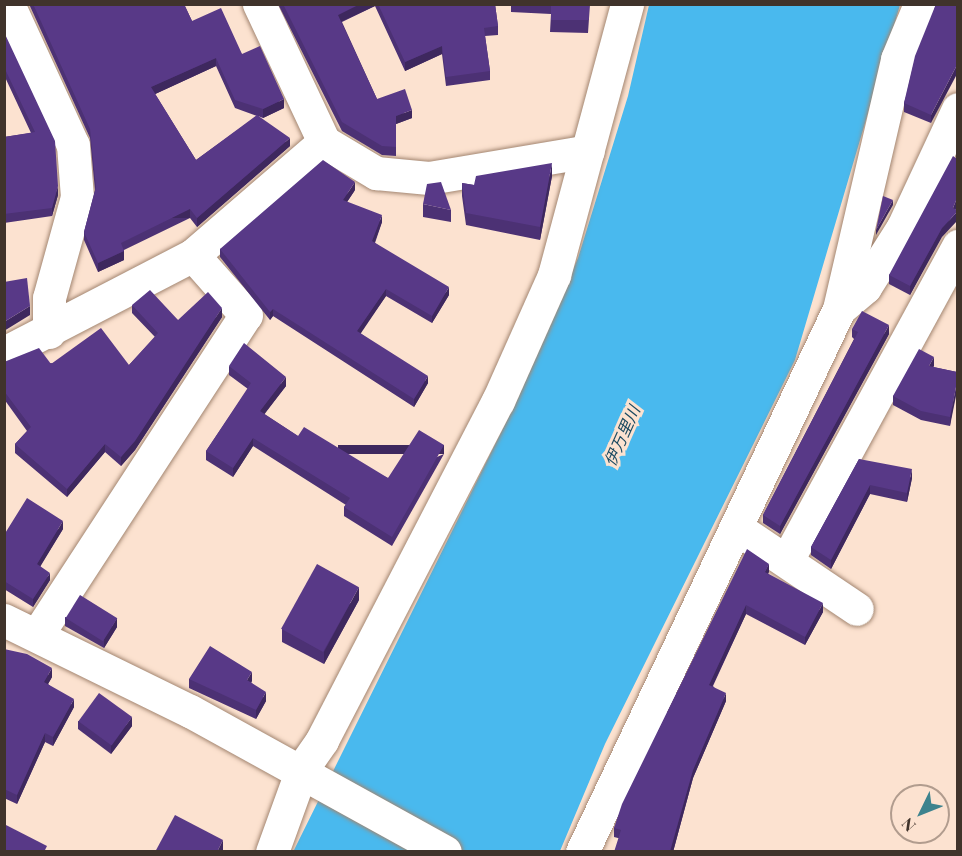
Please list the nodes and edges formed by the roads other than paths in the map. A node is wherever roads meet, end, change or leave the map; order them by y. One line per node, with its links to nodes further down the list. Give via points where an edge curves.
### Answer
1 (8, 4): 11 (street, via 73,145 77,197 50,298)
2 (259, 4): 6 (street)
3 (627, 4): 7 (street)
4 (920, 4): 10 (street, via 897,59)
5 (957, 109): 10 (street, via 903,227 865,287)
6 (324, 142): 7 (street, via 376,173 429,178); 9 (street)
7 (588, 151): 18 (street, via 554,275 498,401 322,740)
8 (957, 246): 14 (street)
9 (193, 255): 11 (street); 17 (street, via 246,315)
10 (839, 309): 13 (street)
11 (49, 332): 12 (street)
12 (4, 353)
13 (738, 529): 14 (street); 21 (street)
14 (787, 560): 15 (street)
15 (857, 609)
16 (4, 620): 17 (street)
17 (37, 635): 18 (street)
18 (309, 775): 19 (street); 20 (street)
19 (272, 852)
20 (445, 852)
21 (582, 852)

